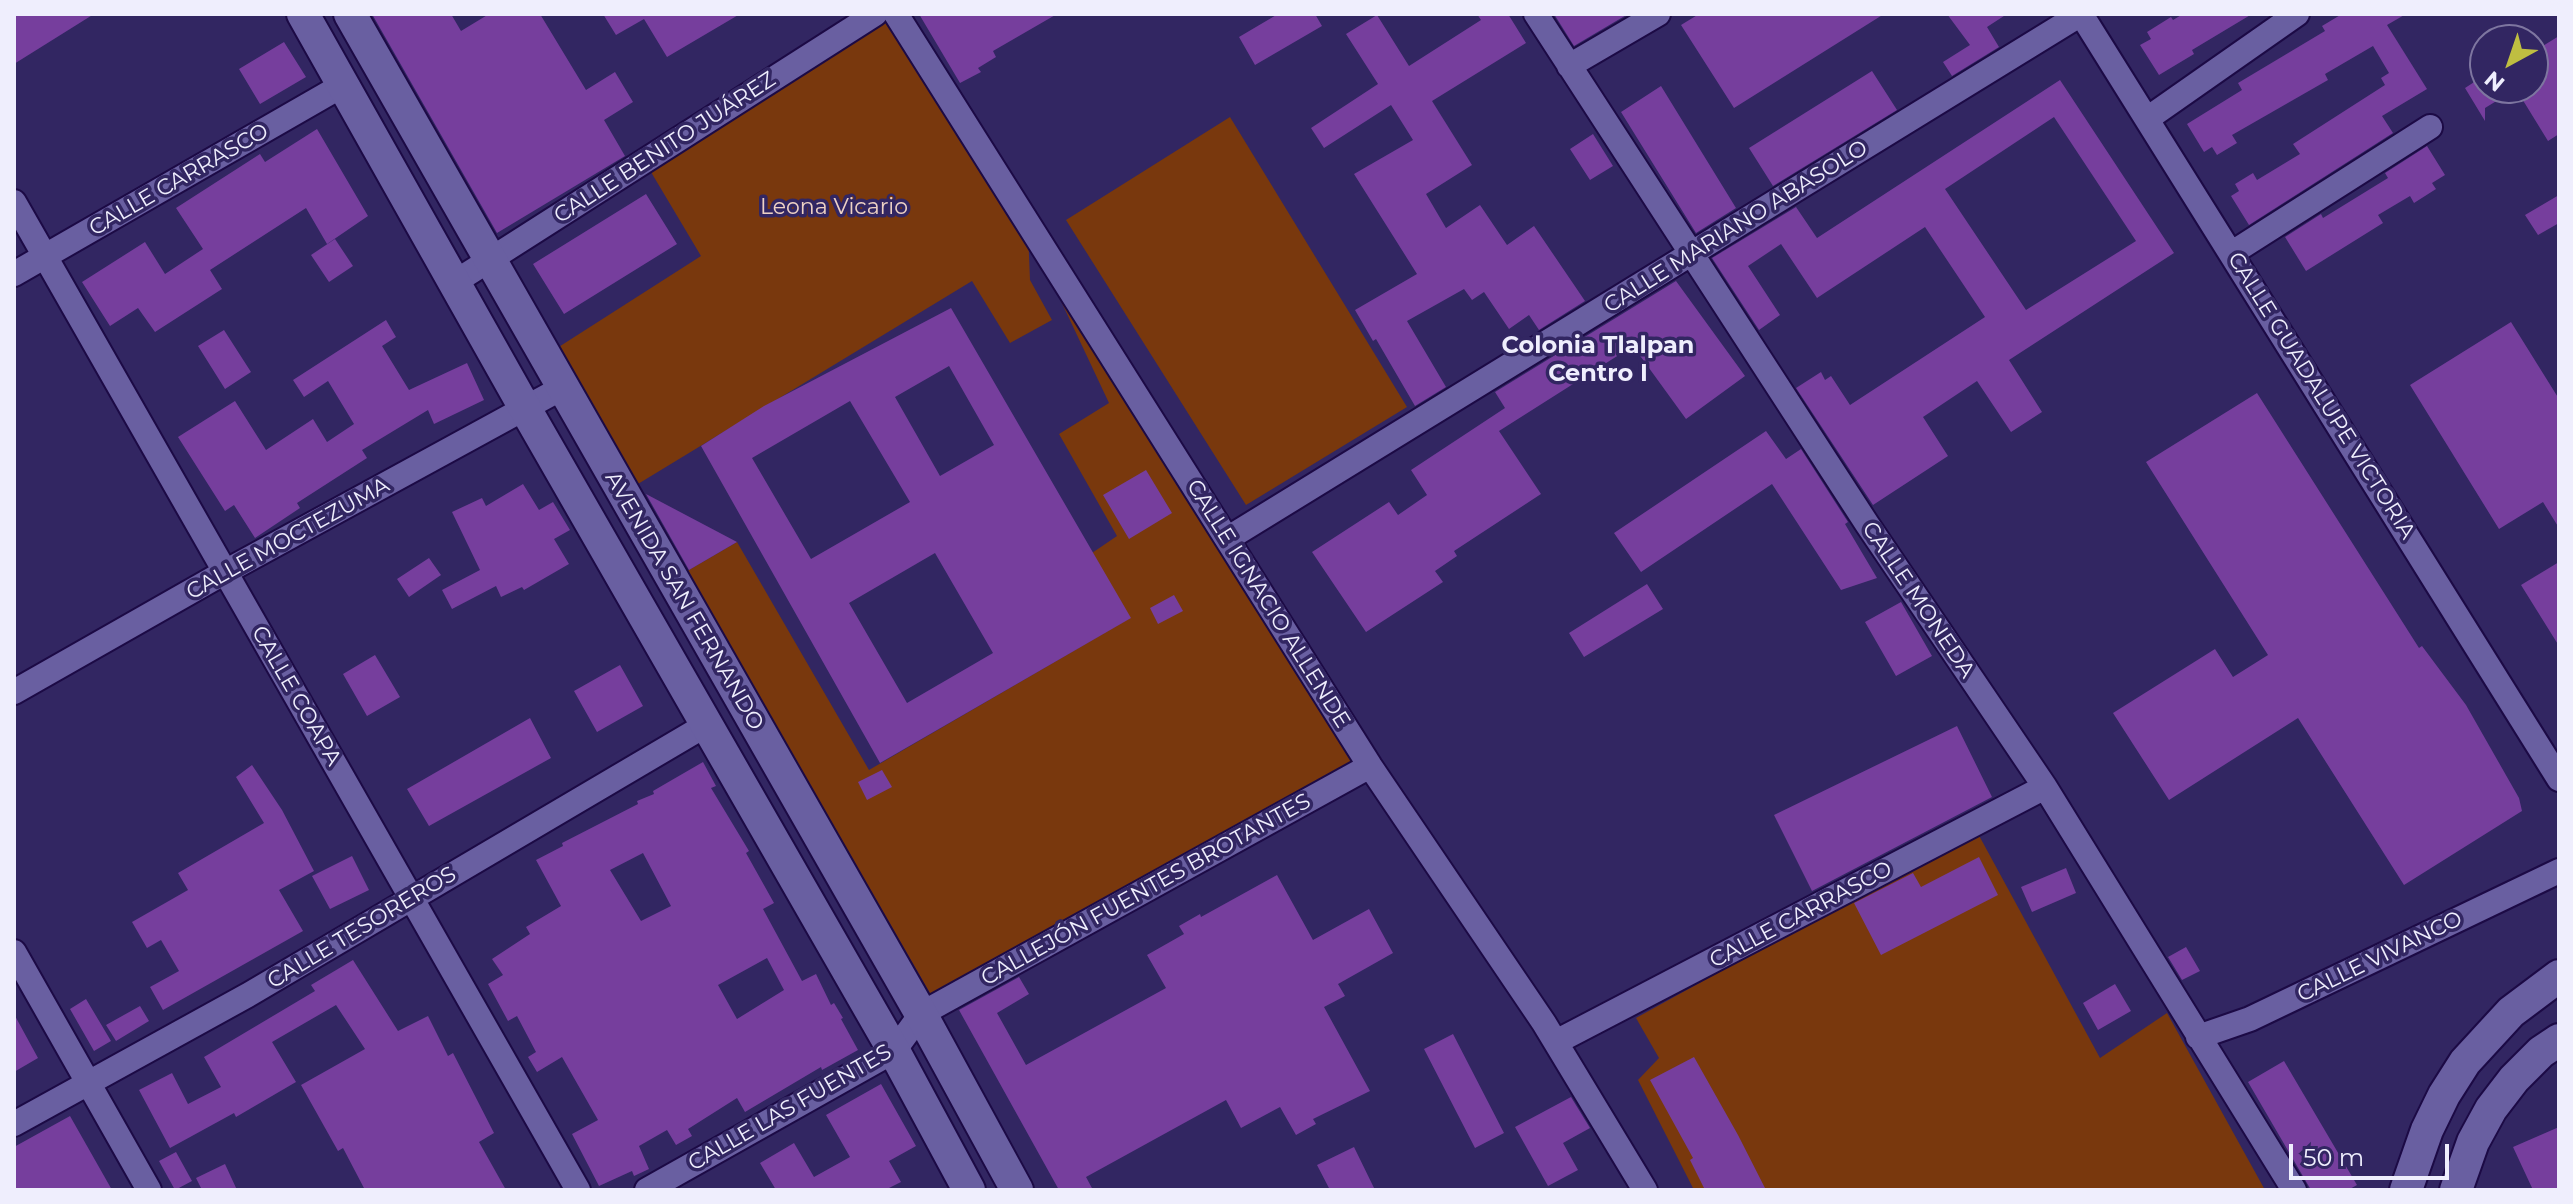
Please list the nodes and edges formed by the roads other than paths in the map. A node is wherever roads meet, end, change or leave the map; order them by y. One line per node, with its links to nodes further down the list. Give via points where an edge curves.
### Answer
1 (303, 14): 10 (main road, AVENIDA SAN FERNANDO)
2 (350, 14): 17 (main road, AVENIDA SAN FERNANDO)
3 (875, 14): 17 (street, CALLE BENITO JUÁREZ)
4 (896, 14): 22 (street, CALLE IGNACIO ALLENDE)
5 (1536, 14): 9 (street, CALLE MONEDA)
6 (1658, 14): 9 (street)
7 (2081, 14): 11 (street, CALLE GUADALUPE VICTORIA); 15 (street, CALLE MARIANO ABASOLO)
8 (2297, 14): 11 (street)
9 (1569, 66): 15 (street, CALLE MONEDA)
10 (343, 85): 16 (street, CALLE CARRASCO); 19 (main road, AVENIDA SAN FERNANDO)
11 (2147, 119): 14 (street, CALLE GUADALUPE VICTORIA)
12 (2430, 127): 14 (street)
13 (14, 202): 16 (street, CALLE COAPA)
14 (2232, 253): 27 (street, CALLE GUADALUPE VICTORIA)
15 (1690, 255): 22 (street, CALLE MARIANO ABASOLO); 28 (street, CALLE MONEDA)
16 (45, 257): 18 (street, CALLE CARRASCO); 23 (street, CALLE COAPA)
17 (490, 260): 19 (street, CALLE BENITO JUÁREZ); 20 (main road, AVENIDA SAN FERNANDO)
18 (14, 274)
19 (455, 282): 21 (main road, AVENIDA SAN FERNANDO)
20 (562, 388): 21 (street, CALLE MOCTEZUMA); 33 (main road, AVENIDA SAN FERNANDO)
21 (526, 410): 23 (street, CALLE MOCTEZUMA); 25 (main road, AVENIDA SAN FERNANDO)
22 (1227, 539): 26 (street, CALLE IGNACIO ALLENDE)
23 (225, 572): 24 (street, CALLE MOCTEZUMA); 30 (street, CALLE COAPA)
24 (14, 692)
25 (706, 725): 30 (street, CALLE TESOREROS); 37 (main road, AVENIDA SAN FERNANDO)
26 (1370, 766): 33 (street, CALLEJÓN FUENTES BROTANTES); 36 (street, CALLE IGNACIO ALLENDE)
27 (2559, 779)
28 (2045, 787): 34 (street, CALLE MONEDA); 36 (street, CALLE CARRASCO)
29 (2559, 871): 34 (street, CALLE VIVANCO, via 2250,1019)
30 (412, 898): 38 (street, CALLE TESOREROS); 41 (street, CALLE COAPA)
31 (14, 952): 38 (street)
32 (2559, 976): 47 (main road, via 2511,1012 2465,1062 2427,1130)
33 (921, 1014): 37 (street, CALLE LAS FUENTES); 44 (main road, AVENIDA SAN FERNANDO)
34 (2198, 1037): 46 (street, CALLE MONEDA)
35 (2559, 1040): 48 (main road, via 2514,1079 2491,1109)
36 (1556, 1042): 45 (street, CALLE IGNACIO ALLENDE)
37 (894, 1051): 42 (street, CALLE LAS FUENTES); 43 (main road, AVENIDA SAN FERNANDO)
38 (88, 1083): 39 (street, CALLE TESOREROS); 40 (street)
39 (14, 1124)
40 (149, 1190)
41 (578, 1190)
42 (647, 1190)
43 (969, 1190)
44 (1017, 1190)
45 (1645, 1190)
46 (2294, 1190)
47 (2406, 1190)
48 (2456, 1190)

